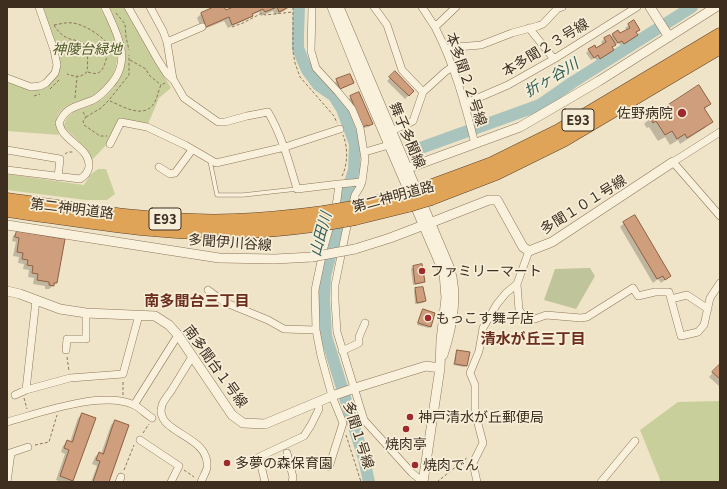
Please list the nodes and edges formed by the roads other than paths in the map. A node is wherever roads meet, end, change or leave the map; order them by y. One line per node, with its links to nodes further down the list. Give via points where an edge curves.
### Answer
1 (39, 7): 25 (street, via 54,50 57,64 55,73 46,83 31,87)
2 (105, 7): 44 (street, via 121,43 121,65 115,80 104,93 94,99 77,103 62,116 59,123 62,132 84,153 89,161 89,170 80,179)
3 (128, 7): 26 (street, via 158,60)
4 (150, 7): 20 (street)
5 (312, 7): 38 (street, via 310,51 316,68 352,109 360,128)
6 (332, 7): 30 (street, 舞子多聞線, via 362,82)
7 (339, 7): 30 (street, 舞子多聞線)
8 (374, 7): 27 (street, via 387,25 402,70)
9 (422, 7): 16 (street)
10 (456, 7): 16 (street, 本多聞２２号線)
11 (562, 7): 17 (street, via 543,24)
12 (637, 7): 23 (street, 本多聞２３号線)
13 (650, 7): 18 (street)
14 (716, 7): 18 (street)
15 (202, 27): 20 (street)
16 (434, 27): 22 (street, 本多聞２２号線)
17 (529, 28): 22 (street, via 481,45); 23 (street)
18 (667, 33): 33 (street, via 599,81 520,127)
19 (720, 35): 48 (highway, 第二神明道路 / E93, via 552,135)
20 (167, 42): 26 (street)
21 (720, 47): 48 (highway, 第二神明道路 / E93, via 563,140 496,174)
22 (445, 48): 24 (street, 本多聞２２号線)
23 (554, 59): 28 (street, 本多聞２３号線, via 508,86)
24 (452, 67): 27 (street); 28 (street, 本多聞２２号線)
25 (7, 78)
26 (173, 79): 35 (street, via 184,98 218,122 268,112)
27 (423, 92): 30 (street, via 413,121)
28 (464, 104): 33 (street, 本多聞２２号線)
29 (340, 129): 35 (street)
30 (388, 132): 34 (street, 舞子多聞線); 43 (street, 舞子多聞線)
31 (720, 132): 40 (street, 多聞１０１号線)
32 (111, 142): 37 (street, via 121,122 147,127)
33 (476, 144): 43 (street)
34 (389, 145): 38 (street); 43 (street, 舞子多聞線)
35 (285, 147): 39 (street, via 216,163); 47 (street)
36 (7, 150): 44 (street, via 60,158)
37 (192, 150): 39 (street); 41 (street, via 175,173 170,174)
38 (365, 152): 45 (street)
39 (210, 160): 47 (lane, via 217,195)
40 (673, 162): 51 (street); 55 (street, 多聞１０１号線, via 552,242)
41 (159, 167)
42 (7, 170): 44 (street)
43 (404, 170): 53 (street, 舞子多聞線)
44 (58, 176)
45 (362, 182): 46 (street); 69 (street, via 353,202 335,285 337,332)
46 (339, 184): 47 (street); 66 (street, 多聞１号線, via 315,290)
47 (297, 189)
48 (429, 193): 52 (highway, 第二神明道路 / E93, bridge)
49 (7, 200): 52 (highway, 第二神明道路 / E93, via 114,214 201,221)
50 (7, 210): 52 (highway, 第二神明道路 / E93, via 130,226 229,232 261,230)
51 (720, 216)
52 (323, 218)
53 (427, 224): 54 (street, 多聞伊川谷線, bridge, via 355,249 312,257 275,259 219,258); 55 (street, via 489,200 497,200 523,247); 71 (street, 舞子多聞線, via 444,273 446,298)
54 (7, 225)
55 (529, 251): 57 (street)
56 (720, 283): 62 (street, via 710,298)
57 (517, 284): 60 (street, via 519,310 526,319 546,315 588,317 633,288 638,296 669,292); 90 (street, via 497,304 483,328 479,351 470,373 475,385 476,412 483,443 473,463)
58 (208, 290): 66 (street, via 224,302 284,329)
59 (7, 291): 61 (street, 南多聞台１号線)
60 (671, 299): 62 (street, via 687,295); 62 (street, via 680,336 698,332 704,325)
61 (36, 300): 63 (street, 南多聞台１号線, via 60,309); 64 (street, via 21,392 70,378 123,374)
62 (708, 309)
63 (86, 313): 64 (street, 南多聞台１号線); 68 (street, via 86,339 67,339)
64 (139, 315): 67 (street, 南多聞台１号線, via 154,316 169,325)
65 (365, 323): 69 (street, via 359,337 360,343)
66 (316, 330): 73 (street, 多聞１号線)
67 (178, 335): 70 (street, 南多聞台１号線); 75 (street)
68 (66, 350)
69 (342, 350): 72 (street)
70 (192, 357): 74 (street, 南多聞台１号線, via 232,416 243,423 265,424); 86 (street, via 162,405 162,416 166,423 196,442 203,452 207,468)
71 (440, 368): 72 (street, 南多聞台１号線, via 426,366); 89 (street, 舞子多聞線)
72 (355, 388): 73 (street, 南多聞台１号線); 89 (street, via 364,420)
73 (332, 396): 74 (street, 南多聞台１号線); 83 (street, 多聞１号線, via 343,423)
74 (317, 402): 87 (street, via 319,409 304,436 259,457)
75 (134, 405): 76 (street); 77 (street, via 116,400 80,402)
76 (152, 418)
77 (7, 422)
78 (140, 440): 85 (street, via 179,466)
79 (635, 441): 91 (street)
80 (28, 447): 81 (street)
81 (9, 453): 84 (street)
82 (287, 453): 88 (street, via 294,477)
83 (329, 467)
84 (7, 482)
85 (171, 482)
86 (202, 482)
87 (265, 482)
88 (292, 482)
89 (423, 482)
90 (477, 482)
91 (601, 482)

